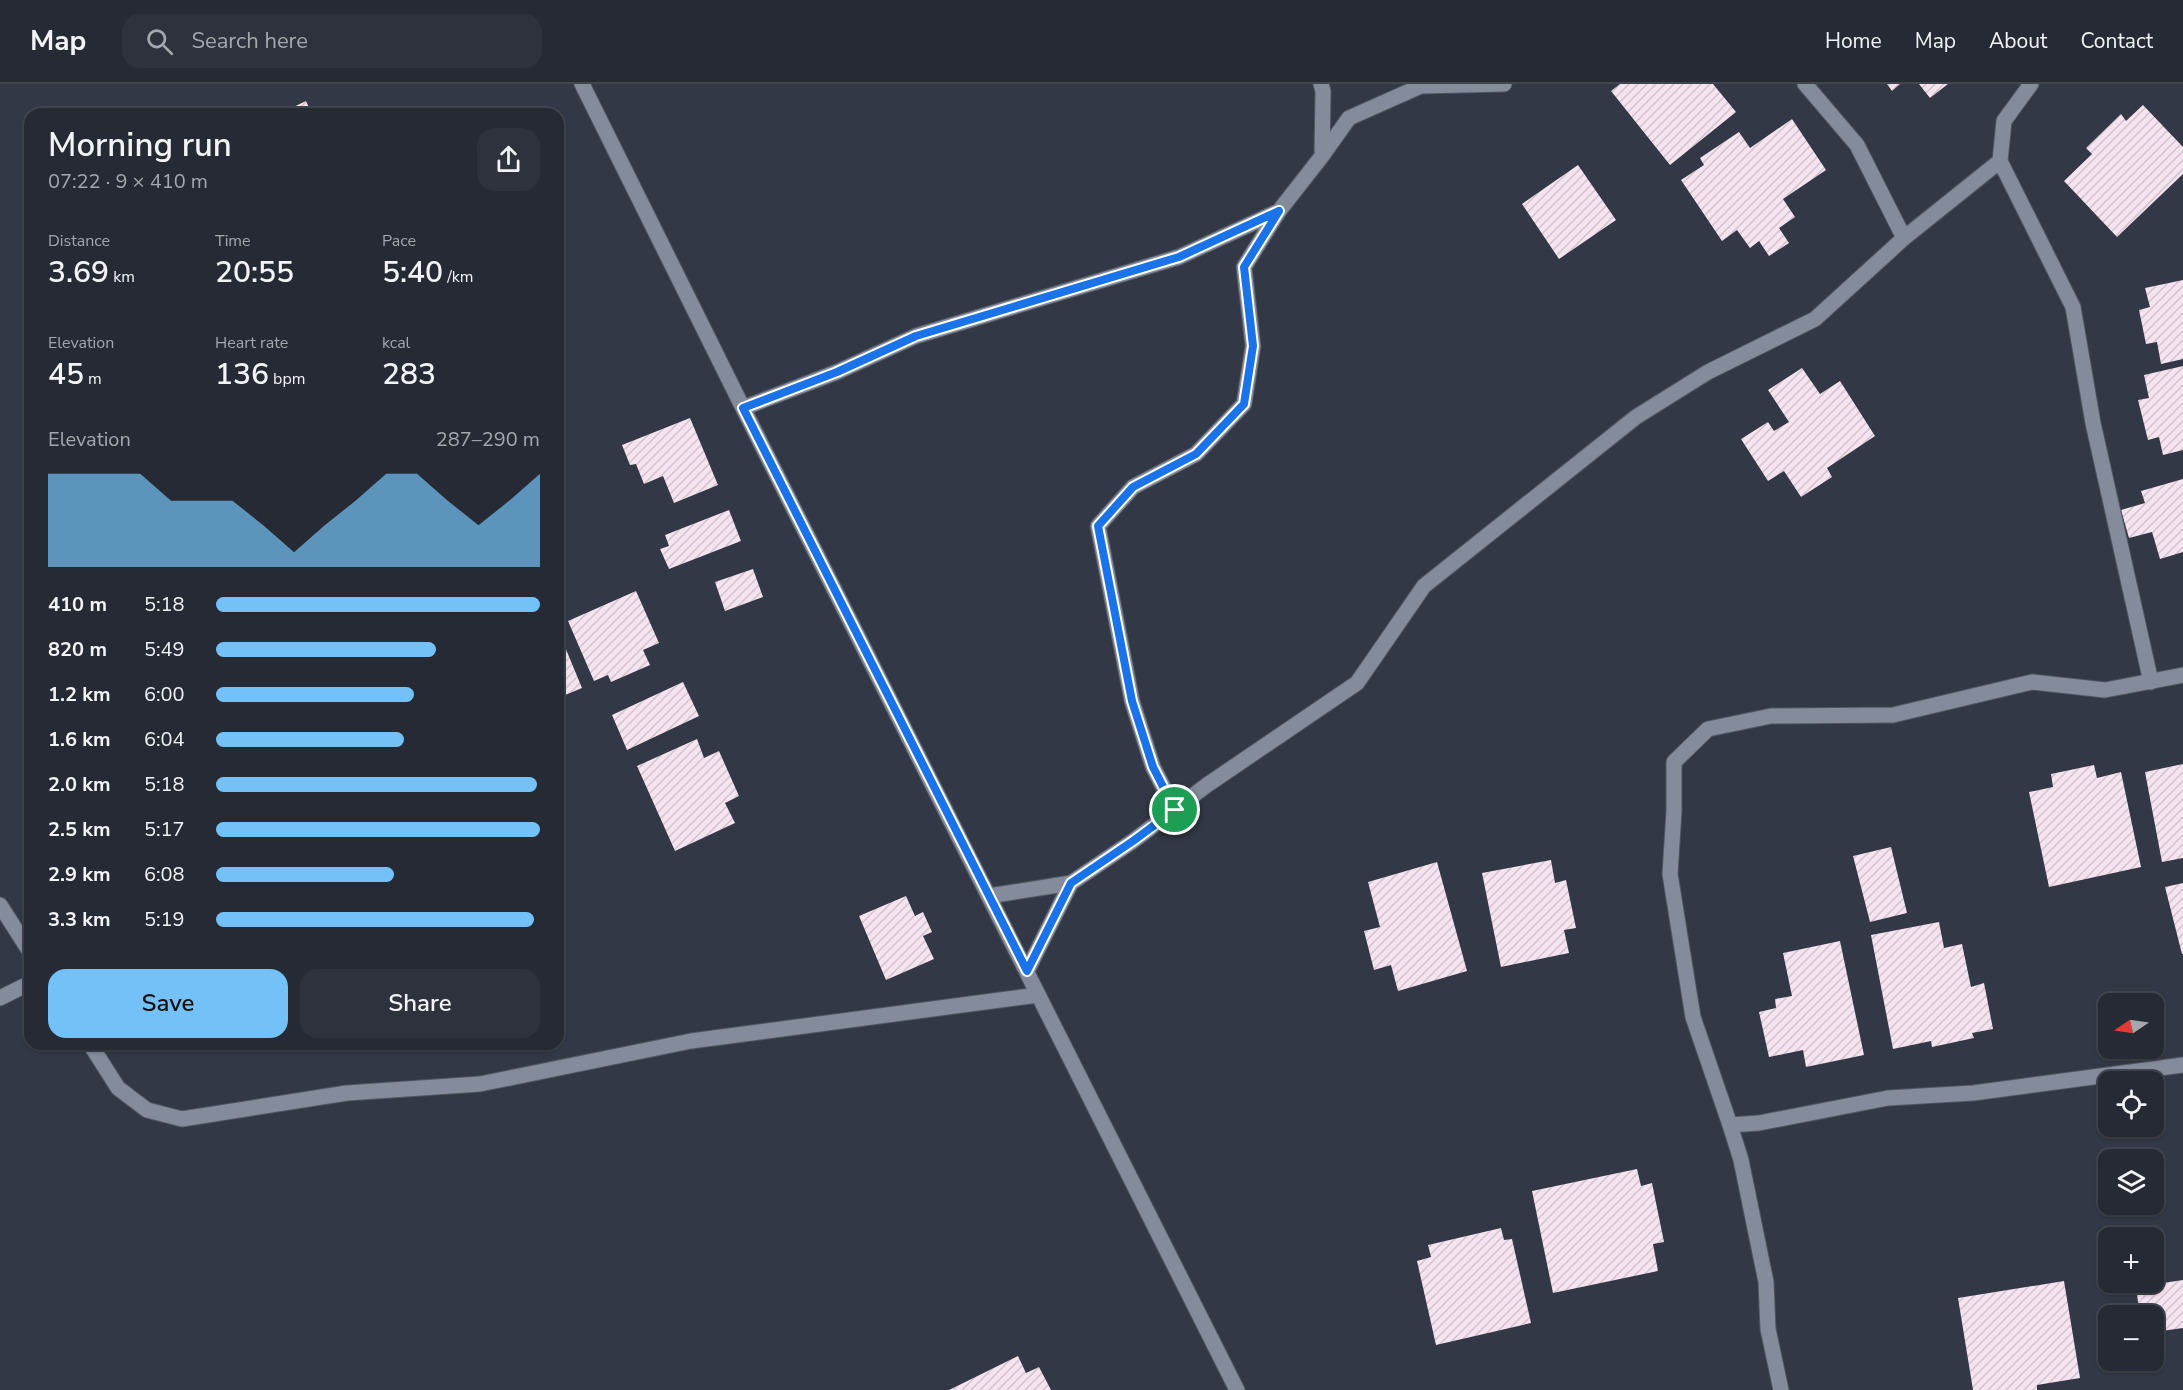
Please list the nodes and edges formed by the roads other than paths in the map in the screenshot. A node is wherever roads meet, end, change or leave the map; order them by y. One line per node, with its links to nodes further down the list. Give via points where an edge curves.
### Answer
1 (582, 84): 10 (street)
2 (1321, 84): 6 (street)
3 (1504, 84): 6 (street, via 1421,86 1348,118)
4 (1805, 84): 9 (street, via 1857,145)
5 (2031, 84): 7 (street, via 2004,121)
6 (1322, 156): 8 (street)
7 (2000, 161): 9 (street); 12 (street, via 2073,307 2093,423)
8 (1279, 211): 10 (street, via 1179,257 916,336); 13 (street, via 1244,267 1253,346 1244,404 1196,454 1133,487 1098,526 1132,701 1153,767)
9 (1904, 238): 13 (street, via 1815,319 1708,372 1636,417 1424,586 1357,684)
10 (743, 408): 15 (street)
11 (2183, 675): 12 (street)
12 (2151, 682): 24 (street, via 2105,690 2032,682 1893,715 1771,716 1708,729 1674,762 1670,874 1693,1017)
13 (1175, 810): 14 (street)
14 (1071, 883): 15 (street); 18 (street)
15 (989, 896): 18 (street)
16 (0, 905): 17 (street)
17 (24, 943)
18 (1027, 971): 20 (street)
19 (24, 986): 21 (street)
20 (1038, 995): 22 (street, via 691,1041 480,1084 347,1093 182,1119 147,1110 118,1088); 25 (street)
21 (0, 998)
22 (94, 1050)
23 (2183, 1065): 24 (street, via 1973,1093 1888,1098)
24 (1730, 1125): 26 (street, via 1766,1282 1768,1329)
25 (1237, 1390)
26 (1781, 1390)

